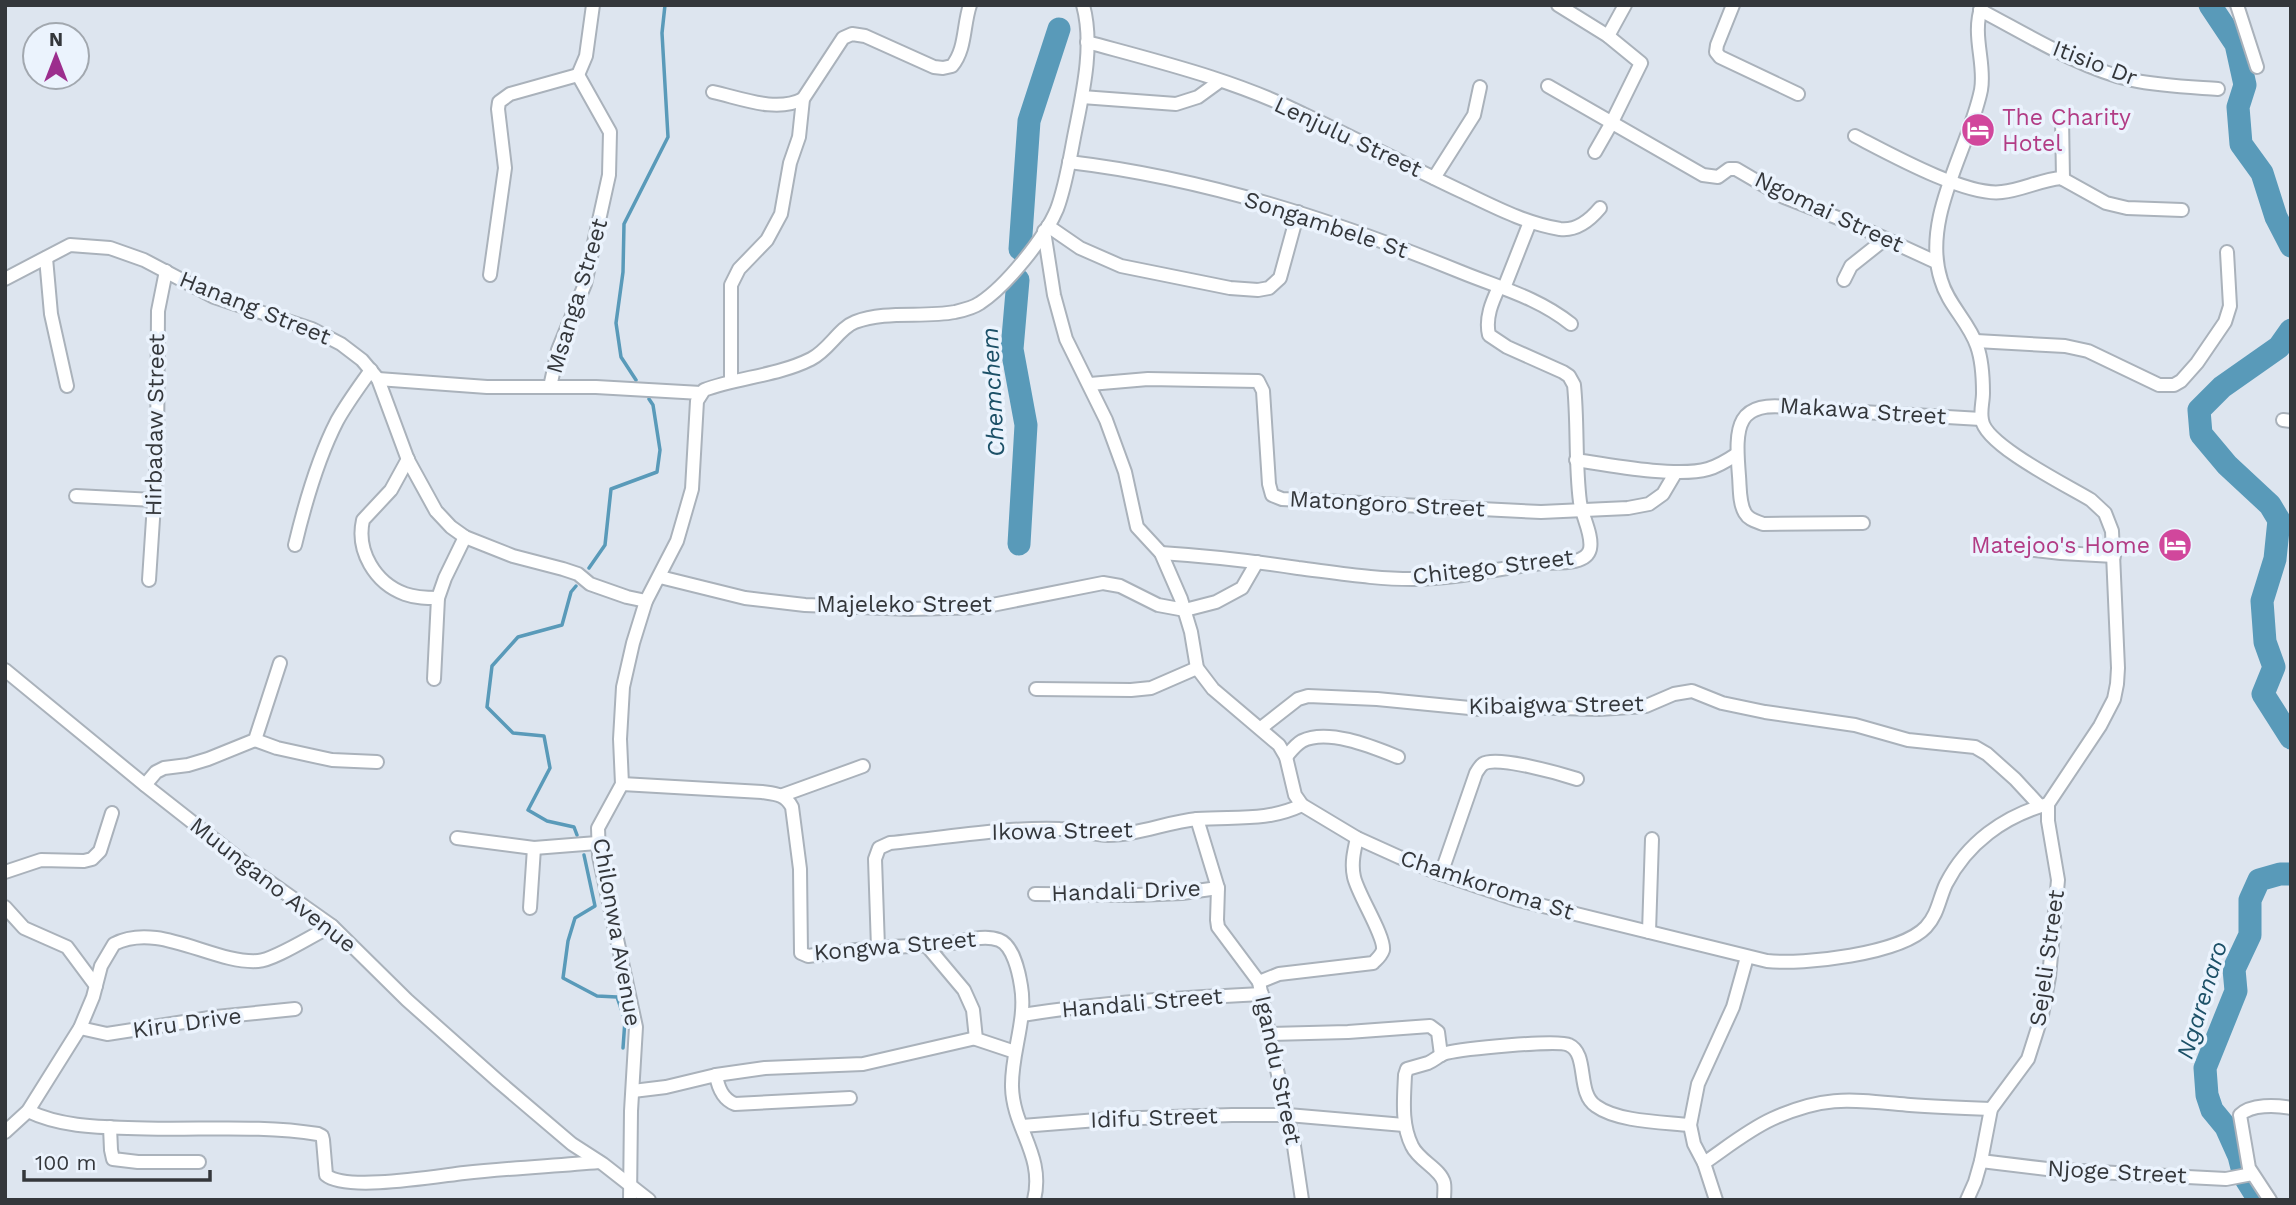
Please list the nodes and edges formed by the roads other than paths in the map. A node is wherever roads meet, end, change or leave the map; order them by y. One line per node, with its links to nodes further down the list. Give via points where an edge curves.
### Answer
1 (593, 5): 12 (street, via 586,57)
2 (970, 5): 20 (street, via 961,52 953,66 934,67 865,36 847,35)
3 (1083, 5): 10 (street)
4 (1558, 5): 9 (street)
5 (1625, 5): 9 (street)
6 (1733, 5): 18 (street, via 1716,52)
7 (2237, 5): 11 (street)
8 (1981, 8): 16 (street, Itisio Dr, via 2058,51 2118,76); 28 (street, via 1981,89)
9 (1608, 36): 22 (street, via 1641,63)
10 (1087, 42): 13 (street, Lenjulu Street); 19 (street)
11 (2257, 67)
12 (578, 75): 39 (street, via 510,94 499,102 505,168); 49 (street, Msanga Street, via 610,132 609,176 585,284 558,350)
13 (1220, 81): 19 (street, via 1198,97 1176,104); 26 (street, Lenjulu Street, via 1300,112)
14 (1548, 86): 22 (street, Ngomai Street)
15 (1480, 87): 26 (street, via 1474,115)
16 (2218, 89)
17 (713, 92): 20 (street, via 779,105)
18 (1798, 94)
19 (1082, 97): 25 (street)
20 (803, 99): 46 (street, via 781,214 767,240 739,269 731,285)
21 (2062, 117): 27 (street)
22 (1611, 124): 24 (street); 34 (street, Ngomai Street, via 1703,176 1718,177 1736,169 1784,197)
23 (1855, 136): 28 (street)
24 (1595, 152)
25 (1069, 162): 31 (street, Songambele St, via 1156,176); 33 (street, via 1058,205)
26 (1433, 178): 32 (street, Lenjulu Street)
27 (2063, 178): 28 (street, via 2003,192); 30 (street, via 2106,203)
28 (1949, 182): 37 (street)
29 (1600, 208): 32 (street, Lenjulu Street, via 1574,228)
30 (2182, 210)
31 (1298, 212): 33 (street, via 1281,276 1269,288 1258,290 1121,266); 42 (street, Songambele St)
32 (1530, 222): 42 (street)
33 (1046, 229): 46 (street, via 994,291 970,308 855,322 828,347 792,368); 47 (street, via 1057,310)
34 (1885, 239): 37 (street, Ngomai Street); 41 (street, via 1854,263)
35 (2227, 252): 44 (street, via 2230,306 2225,322 2197,363 2174,385 2159,385 2088,351)
36 (46, 258): 38 (street, Hanang Street, via 70,245 93,246 117,250); 40 (street, Hanang Street); 48 (street, via 51,314)
37 (1936, 262): 44 (street, via 1953,307)
38 (166, 271): 45 (street, Hanang Street, via 215,297 312,329 341,344); 57 (street, Hirbadaw Street, via 158,311)
39 (490, 275)
40 (5, 279)
41 (1844, 281)
42 (1501, 287): 43 (street, Songambele St, via 1548,307); 54 (street, Chitego Street, via 1489,313 1489,335 1563,372 1573,382)
43 (1571, 324)
44 (1976, 341): 51 (street, via 1982,377)
45 (374, 375): 49 (street, via 487,387); 53 (street, Hanang Street); 61 (street, via 339,418 327,441)
46 (731, 382): 50 (street)
47 (1090, 384): 58 (street, Matongoro Street, via 1148,379 1260,383 1269,484 1277,498 1453,509); 63 (street, via 1125,472 1137,527)
48 (67, 386)
49 (550, 387): 50 (street)
50 (701, 393): 66 (street, via 695,406 692,489 677,541)
51 (1981, 419): 52 (street, Makawa Street, via 1771,404 1748,414 1741,426); 64 (street, via 1989,435 2018,458 2100,508 2110,525)
52 (1737, 454): 55 (street, via 1705,470); 59 (street, Makawa Street, via 1742,509 1748,518 1763,524)
53 (408, 458): 60 (street, Hanang Street, via 436,511); 68 (street, via 391,490 363,520 362,546 371,566 396,589 411,596)
54 (1576, 460): 55 (street); 58 (street, Chitego Street)
55 (1676, 472): 58 (street, via 1663,494 1649,503)
56 (76, 496): 57 (street)
57 (154, 500): 67 (street, Hirbadaw Street)
58 (1581, 510): 65 (street, Chitego Street, via 1590,549 1576,561 1419,579)
59 (1863, 523)
60 (465, 537): 68 (street); 69 (street, Hanang Street)
61 (295, 545)
62 (2018, 548): 64 (street)
63 (1160, 553): 65 (street, Chitego Street); 70 (street)
64 (2114, 556): 87 (street, via 2118,668 2114,699)
65 (1257, 562): 70 (street, via 1242,588 1216,602)
66 (660, 577): 69 (street); 70 (street, Majeleko Street, via 745,598 911,609 982,607 1103,583 1128,589 1158,605)
67 (149, 580)
68 (438, 598): 74 (street)
69 (646, 601): 83 (street, via 623,687)
70 (1185, 610): 72 (street)
71 (281, 663): 77 (street)
72 (1197, 668): 75 (street, via 1151,688); 76 (street, via 1213,689)
73 (5, 670): 84 (street, Muungano Avenue)
74 (434, 678)
75 (1036, 689)
76 (1261, 728): 78 (street); 87 (street, Kibaigwa Street, via 1308,696 1480,709 1600,709 1646,706 1692,691 1722,702 1854,725 1908,740 1975,747)
77 (255, 740): 80 (street, via 323,758); 84 (street, via 208,759 164,768)
78 (1286, 757): 79 (street, via 1302,741 1326,737 1368,745); 86 (street, via 1294,795)
79 (1398, 757)
80 (377, 762)
81 (863, 766): 85 (street)
82 (1577, 779): 96 (street, via 1494,761 1483,764)
83 (622, 784): 85 (street); 93 (street, Chilonwa Avenue, via 602,817)
84 (145, 785): 101 (street, Muungano Avenue)
85 (783, 796): 104 (street, Kongwa Street, via 792,807 800,869 801,953)
86 (1302, 804): 89 (street, Ikowa Street, via 1285,813 1256,818); 91 (street, Chamkoroma St)
87 (2044, 805): 105 (street, Chamkoroma St, via 2000,824 1979,839 1957,865 1933,919 1918,935 1900,944 1800,963); 119 (street, Sejeli Street, via 2058,880 2049,977 2028,1059)
88 (112, 813): 95 (street, via 100,851 92,859 41,860)
89 (1197, 819): 97 (street); 104 (street, Ikowa Street, via 1108,835 1061,829 890,843 879,848 875,859)
90 (457, 838): 94 (street)
91 (1357, 838): 96 (street, Chamkoroma St); 107 (street, Igandu Street, via 1354,878 1382,940 1379,958 1373,963 1279,974)
92 (1653, 839): 102 (street)
93 (597, 843): 94 (street); 116 (street, Chilonwa Avenue, via 636,1027)
94 (534, 848): 100 (street)
95 (5, 872)
96 (1441, 874): 102 (street, Chamkoroma St, via 1515,899)
97 (1218, 888): 98 (street, Handali Drive, via 1137,895); 107 (street, via 1221,933)
98 (1035, 894)
99 (5, 907): 106 (street, via 24,928 67,947)
100 (530, 908)
101 (332, 926): 106 (street, via 258,961 164,940 123,940 107,953); 127 (street, Muungano Avenue, via 498,1082)
102 (1648, 932): 105 (street, Chamkoroma St)
103 (927, 946): 104 (street, Kongwa Street); 109 (street, Kongwa Street, via 979,939 1002,941 1022,988); 112 (street, via 964,990 973,1010)
104 (878, 948)
105 (1747, 957): 123 (street, via 1733,1007 1698,1084)
106 (96, 986): 110 (street)
107 (1261, 988): 109 (street, Handali Street); 111 (street, Igandu Street)
108 (295, 1009): 110 (street, Kiru Drive, via 107,1034)
109 (1022, 1015): 113 (street, Kongwa Street)
110 (80, 1028): 120 (street)
111 (1269, 1034): 114 (street, via 1430,1026 1438,1032); 121 (street, Igandu Street)
112 (976, 1038): 113 (street); 115 (street, via 863,1064)
113 (1014, 1052): 124 (street, Kongwa Street, via 1012,1087)
114 (1441, 1055): 122 (street, via 1407,1069); 123 (street, via 1468,1049 1566,1044 1576,1052 1589,1100 1597,1107 1617,1115)
115 (716, 1074): 116 (street); 117 (street, via 722,1093 735,1104)
116 (633, 1091): 132 (street, Chilonwa Avenue)
117 (850, 1098)
118 (2291, 1108): 131 (street, via 2262,1107 2241,1114)
119 (1991, 1109): 128 (street, Sejeli Street); 130 (street, via 1825,1101 1771,1119)
120 (28, 1111): 125 (street, via 44,1119); 126 (street)
121 (1287, 1115): 122 (street, Idifu Street); 124 (street, Idifu Street); 135 (street, Igandu Street)
122 (1404, 1125): 136 (street, via 1422,1161 1441,1176)
123 (1690, 1125): 130 (street)
124 (1021, 1126): 134 (street, Kongwa Street, via 1035,1161)
125 (110, 1128): 127 (street, via 318,1134 323,1140 326,1175 338,1181 411,1181); 129 (street, via 113,1159)
126 (5, 1132)
127 (599, 1161): 132 (street, Muungano Avenue)
128 (1981, 1161): 131 (street, Njoge Street, via 2168,1176); 138 (street, Sejeli Street)
129 (200, 1162)
130 (1704, 1163): 137 (street)
131 (2252, 1174): 139 (street)
132 (630, 1193): 133 (street, Muungano Avenue)
133 (649, 1200)
134 (1034, 1200)
135 (1302, 1200)
136 (1444, 1200)
137 (1716, 1200)
138 (1967, 1200)
139 (2270, 1200)

